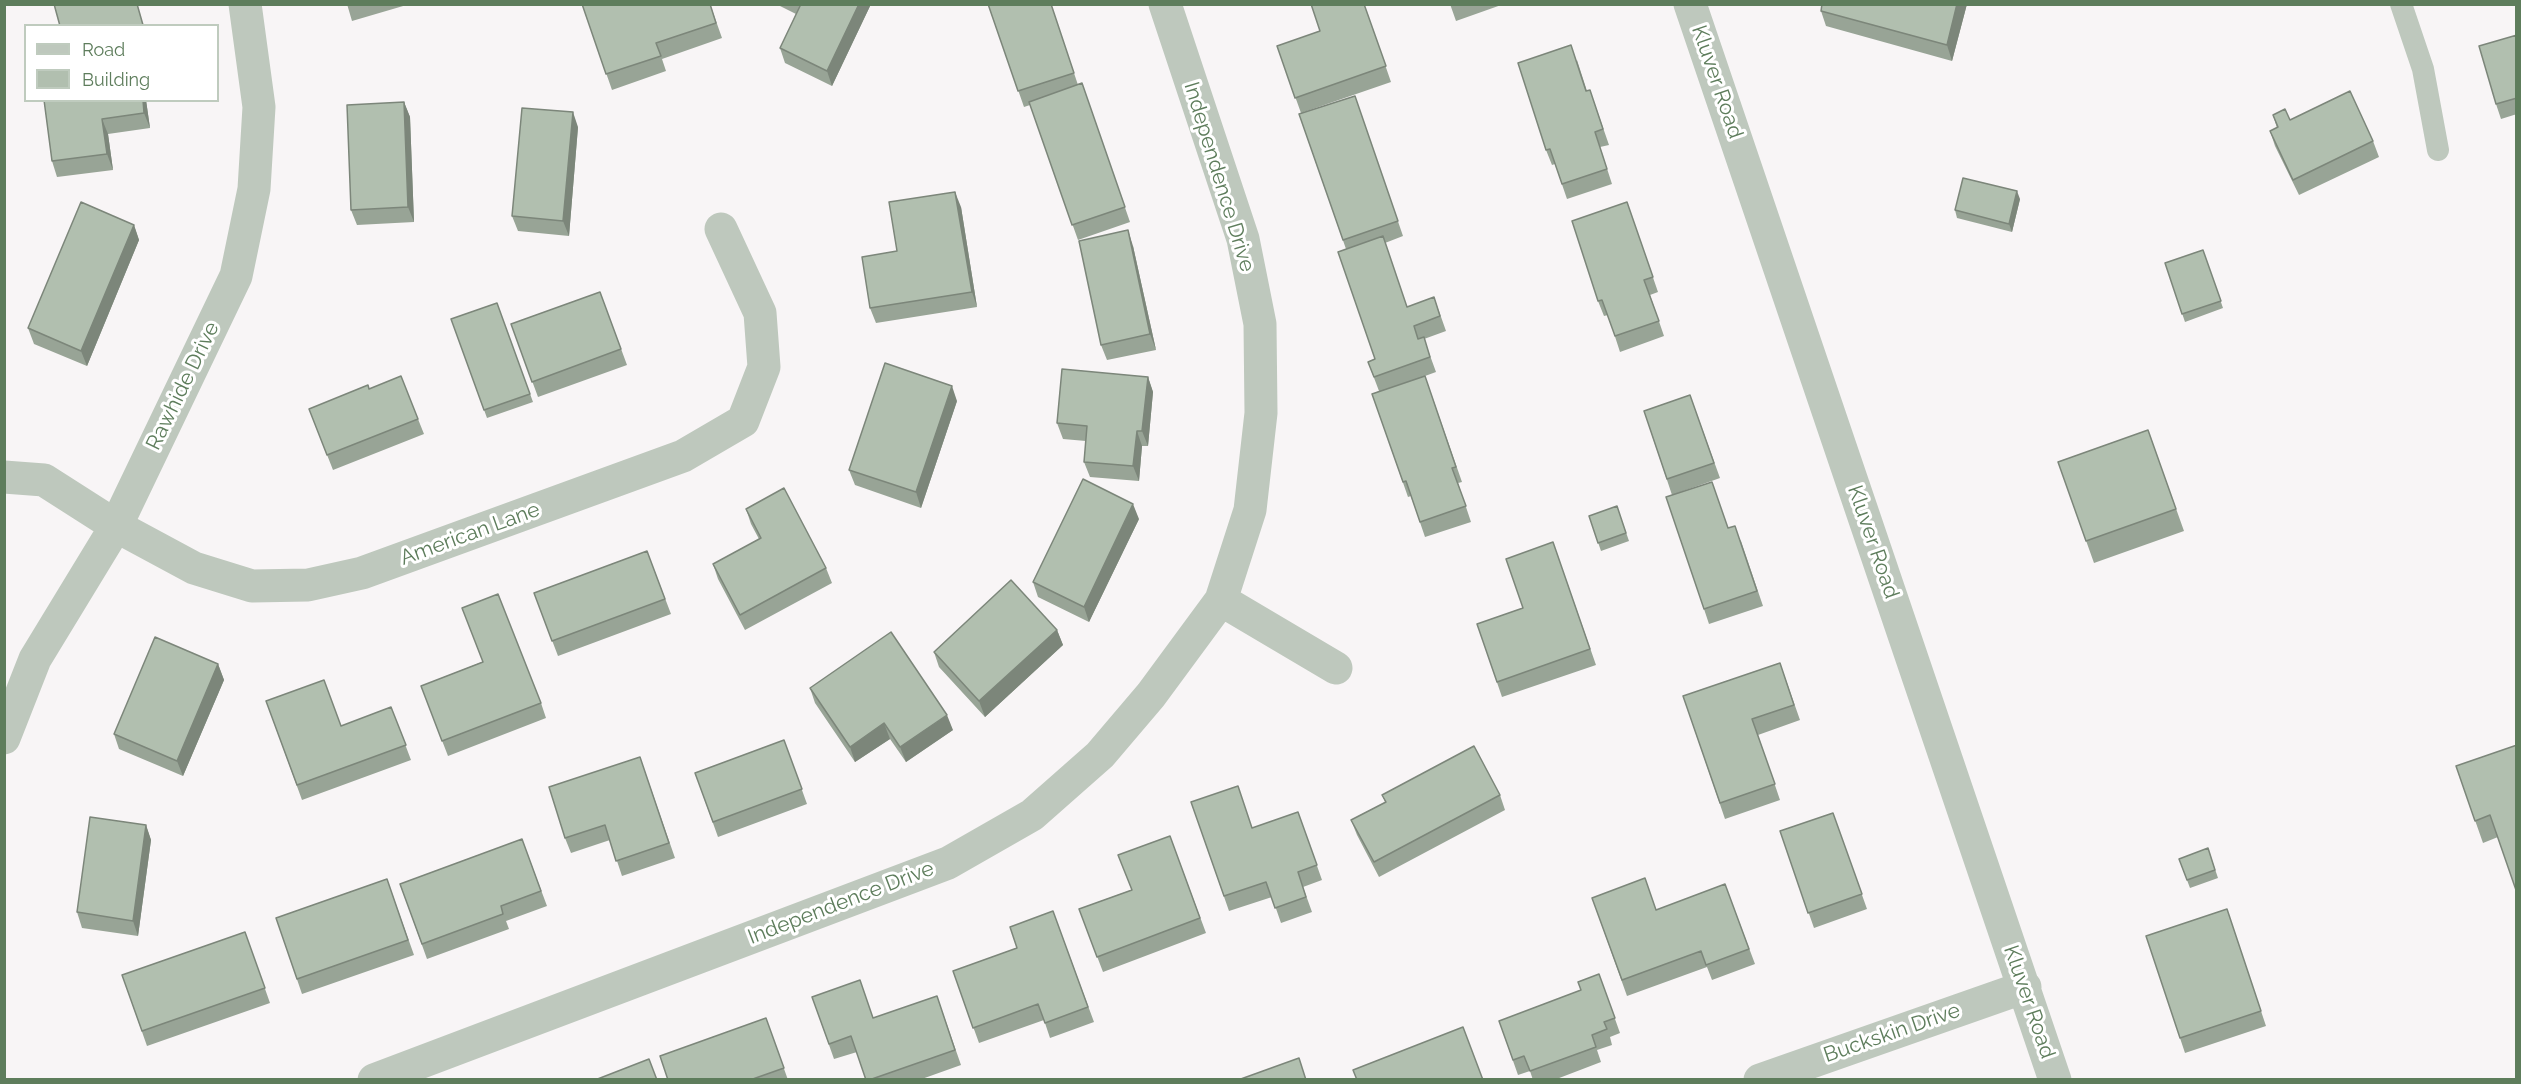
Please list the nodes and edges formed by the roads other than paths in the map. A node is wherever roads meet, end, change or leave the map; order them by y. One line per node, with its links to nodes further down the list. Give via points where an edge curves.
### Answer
1 (244, 4): 8 (street, Rawhide Drive, via 259,107 254,189 236,276)
2 (1165, 4): 9 (street, Independence Drive, via 1243,239 1260,324 1261,413 1250,510)
3 (1690, 4): 12 (street, Kluver Road)
4 (2401, 4): 5 (lane, via 2423,69)
5 (2439, 150)
6 (721, 229): 8 (street, American Lane, via 759,313 764,367 743,421 683,456 362,573 308,585 252,586 194,568)
7 (4, 477): 8 (street, American Lane, via 44,480)
8 (116, 526): 11 (street, Rawhide Drive, via 35,658)
9 (1221, 600): 10 (street); 13 (street, Independence Drive, via 1151,695 1100,755 1032,815 948,863)
10 (1336, 668)
11 (4, 738)
12 (2025, 987): 14 (street, Buckskin Drive); 15 (street, Kluver Road)
13 (374, 1080)
14 (1760, 1080)
15 (2055, 1080)

